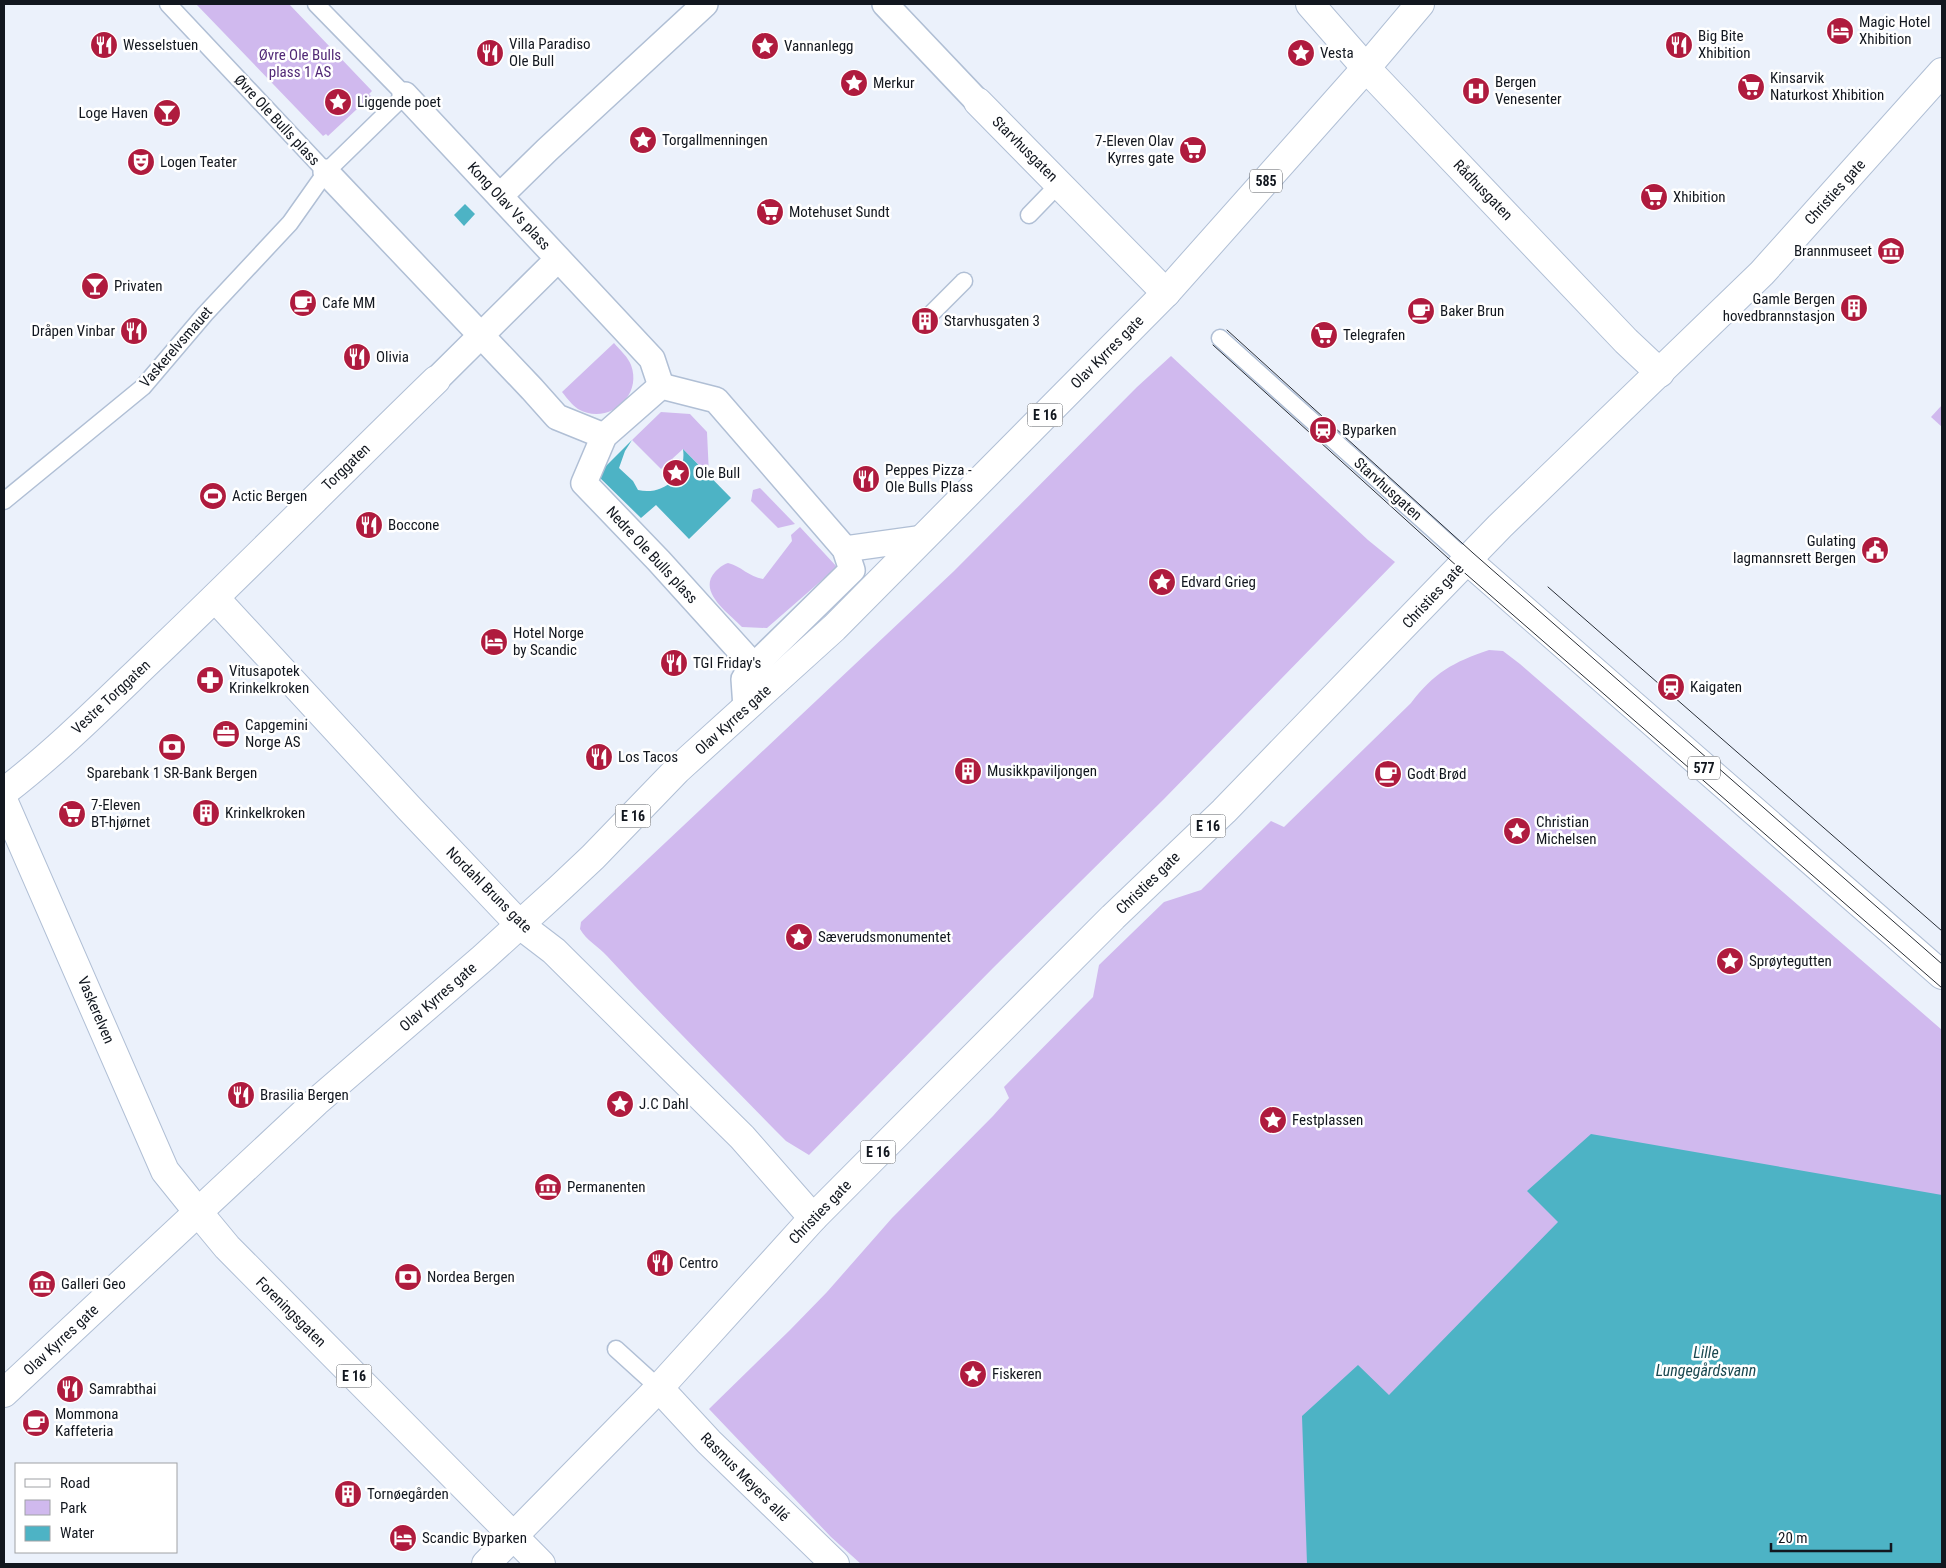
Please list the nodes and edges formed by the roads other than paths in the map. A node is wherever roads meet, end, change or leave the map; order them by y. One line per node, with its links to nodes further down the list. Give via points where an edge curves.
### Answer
1 (168, 4): 13 (lane, Øvre Ole Bulls plass)
2 (316, 4): 10 (lane)
3 (705, 4): 15 (street)
4 (885, 4): 12 (street, Starvhusgaten)
5 (1310, 4): 8 (main road, Rådhusgaten)
6 (1420, 4): 8 (main road, Olav Kyrres gate / 585)
7 (1942, 72): 11 (main road, Christies gate)
8 (1375, 76): 19 (main road, Olav Kyrres gate / 585); 23 (main road, Rådhusgaten)
9 (1942, 83): 11 (main road, Christies gate)
10 (405, 95): 13 (lane, Øvre Ole Bulls plass); 15 (street, Kong Olav Vs plass)
11 (1918, 98): 23 (main road, Christies gate, via 1762,273)
12 (978, 102): 14 (main road, Starvhusgaten)
13 (326, 172): 21 (street); 27 (lane, Vaskerelvsmauet, via 290,224 142,387)
14 (1059, 184): 16 (lane); 19 (main road, Starvhusgaten)
15 (500, 196): 17 (street, Kong Olav Vs plass)
16 (1029, 215)
17 (558, 259): 21 (street, Kong Olav Vs plass); 25 (street, via 652,359)
18 (964, 281): 20 (lane)
19 (1166, 293): 28 (main road, Olav Kyrres gate / E 16)
20 (931, 314)
21 (481, 337): 24 (street, Kong Olav Vs plass); 26 (street, via 557,417)
22 (1220, 338): 30 (lane, Starvhusgaten)
23 (1660, 373): 30 (main road, Christies gate)
24 (436, 380): 31 (main road, Torggaten)
25 (661, 386): 26 (street, Nedre Ole Bulls plass); 29 (street, via 716,400)
26 (604, 436): 32 (street, Nedre Ole Bulls plass, via 584,484)
27 (4, 501)
28 (924, 538): 29 (street); 33 (main road, Olav Kyrres gate / E 16, via 834,628)
29 (845, 549): 32 (street, via 852,570)
30 (1467, 560): 36 (main road, 577); 38 (main road, Christies gate / E 16, via 1224,811 1113,917)
31 (215, 598): 34 (main road, Vestre Torggaten, via 43,762); 35 (main road, Nordahl Bruns gate)
32 (754, 666): 33 (street, via 744,679)
33 (746, 708): 35 (main road, Olav Kyrres gate / E 16, via 677,770 593,857)
34 (5, 806): 37 (main road, Vaskerelven, via 166,1171)
35 (520, 925): 37 (main road, Olav Kyrres gate / E 16, via 316,1102); 38 (main road, Nordahl Bruns gate, via 554,951 721,1116)
36 (1942, 975)
37 (198, 1212): 41 (main road, Olav Kyrres gate / E 16); 42 (main road, Foreningsgaten / E 16, via 227,1247)
38 (813, 1218): 40 (main road, Christies gate / E 16)
39 (616, 1349): 40 (lane)
40 (659, 1388): 42 (main road, Christies gate / E 16); 45 (main road, Rasmus Meyers allé, via 709,1442)
41 (4, 1393)
42 (514, 1536): 43 (main road, Christies gate / E 16); 44 (main road, E 16)
43 (486, 1564)
44 (542, 1564)
45 (835, 1564)

